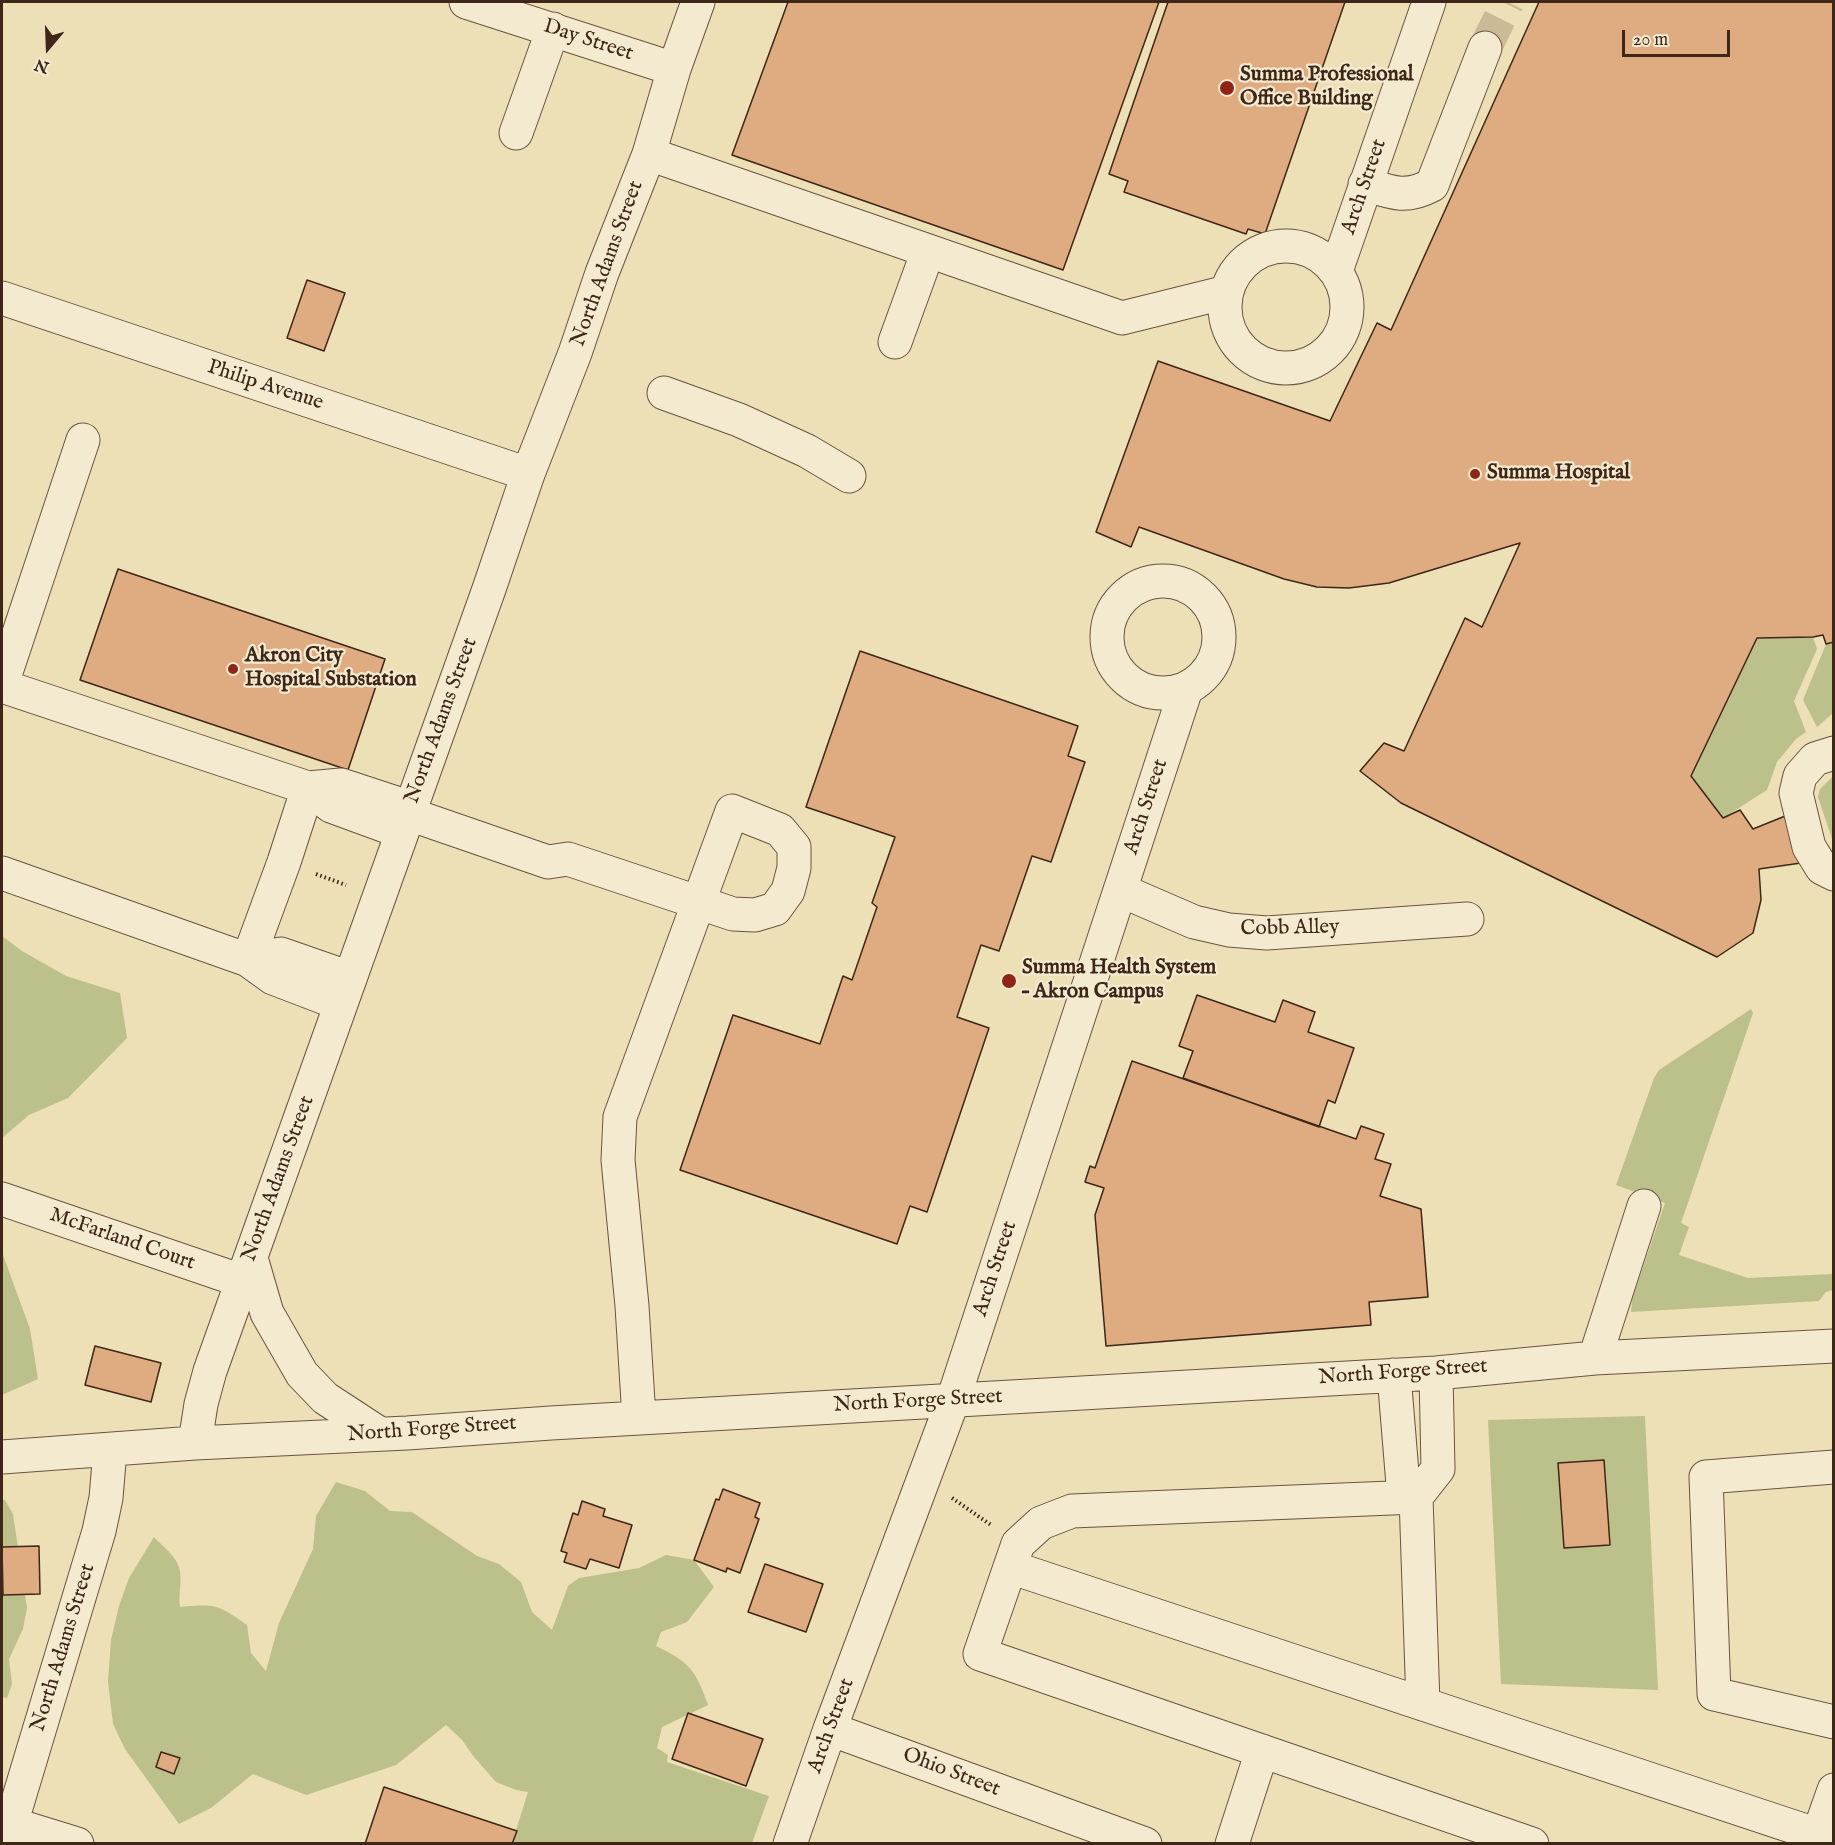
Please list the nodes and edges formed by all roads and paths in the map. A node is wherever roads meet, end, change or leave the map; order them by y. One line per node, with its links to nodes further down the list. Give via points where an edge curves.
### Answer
1 (466, 2): 4 (street, Day Street)
2 (698, 2): 6 (street, North Adams Street)
3 (1429, 2): 9 (street, Arch Street)
4 (543, 18): 6 (street, Day Street); 7 (street)
5 (1485, 48): 9 (street, via 1432,185 1418,193 1397,195)
6 (674, 69): 8 (street, North Adams Street)
7 (516, 133)
8 (649, 154): 10 (street); 17 (street, North Adams Street)
9 (1365, 184): 11 (street, Arch Street)
10 (928, 251): 12 (street, via 1122,318); 14 (street)
11 (1336, 271): 12 (street, Arch Street, via 1322,257 1304,248 1265,249 1248,259); 12 (street, via 1347,309 1343,329 1317,359 1298,367 1277,367 1258,361 1241,348 1230,331 1225,311)
12 (1227, 292)
13 (2, 298): 17 (street, Philip Avenue)
14 (896, 342)
15 (664, 393): 18 (street, via 740,420 807,451)
16 (83, 440): 19 (street)
17 (528, 474): 23 (street, North Adams Street)
18 (849, 476)
19 (2, 685): 22 (street)
20 (1186, 689): 28 (street, Arch Street)
21 (1833, 753): 26 (street, via 1815,759 1800,776 1796,793 1809,847 1822,868)
22 (308, 788): 23 (street, via 341,785); 24 (street)
23 (410, 812): 29 (street, via 549,840 568,859); 32 (street, North Adams Street)
24 (284, 862): 27 (path); 31 (street)
25 (2, 873): 31 (street)
26 (1833, 874)
27 (354, 889)
28 (1120, 890): 30 (street, Cobb Alley, via 1194,922 1229,930 1267,933); 40 (street, Arch Street)
29 (700, 902): 29 (street, via 732,811 780,830 794,847 795,868 788,891 775,909 755,915 733,914); 41 (street, via 620,1117 618,1160)
30 (1467, 920)
31 (248, 960): 32 (street, via 281,954)
32 (346, 991): 35 (street, North Adams Street)
33 (2, 1199): 35 (street, McFarland Court)
34 (1644, 1206): 37 (street)
35 (246, 1269): 42 (street, via 302,1374 325,1398); 43 (street, North Adams Street, via 210,1371)
36 (1833, 1346): 37 (street, North Forge Street)
37 (1594, 1358): 38 (street, North Forge Street)
38 (1436, 1372): 39 (street, North Forge Street); 47 (street, via 1438,1469)
39 (1394, 1375): 40 (street, North Forge Street); 47 (street, via 1403,1485)
40 (953, 1400): 41 (street, North Forge Street); 52 (street, Arch Street)
41 (639, 1418): 42 (street, North Forge Street)
42 (380, 1434): 43 (street, North Forge Street)
43 (195, 1443): 44 (street, North Forge Street)
44 (110, 1450): 45 (street, North Forge Street); 55 (street, North Adams Street, via 99,1531)
45 (2, 1457)
46 (1833, 1467): 51 (street, via 1706,1477 1714,1694)
47 (1416, 1497): 49 (street, via 1072,1510 1041,1522); 50 (street)
48 (952, 1498): 49 (path)
49 (1014, 1556): 50 (street); 53 (street, via 980,1654)
50 (1423, 1704): 57 (street)
51 (1833, 1722)
52 (830, 1729): 56 (street, Ohio Street, via 1071,1818); 59 (street, Arch Street)
53 (1262, 1751): 61 (street); 62 (street)
54 (1833, 1790): 57 (street)
55 (8, 1834): 58 (street)
56 (1113, 1838): 60 (street, Ohio Street)
57 (1817, 1839)
58 (77, 1844)
59 (790, 1844)
60 (1145, 1844)
61 (1232, 1844)
62 (1532, 1844)

